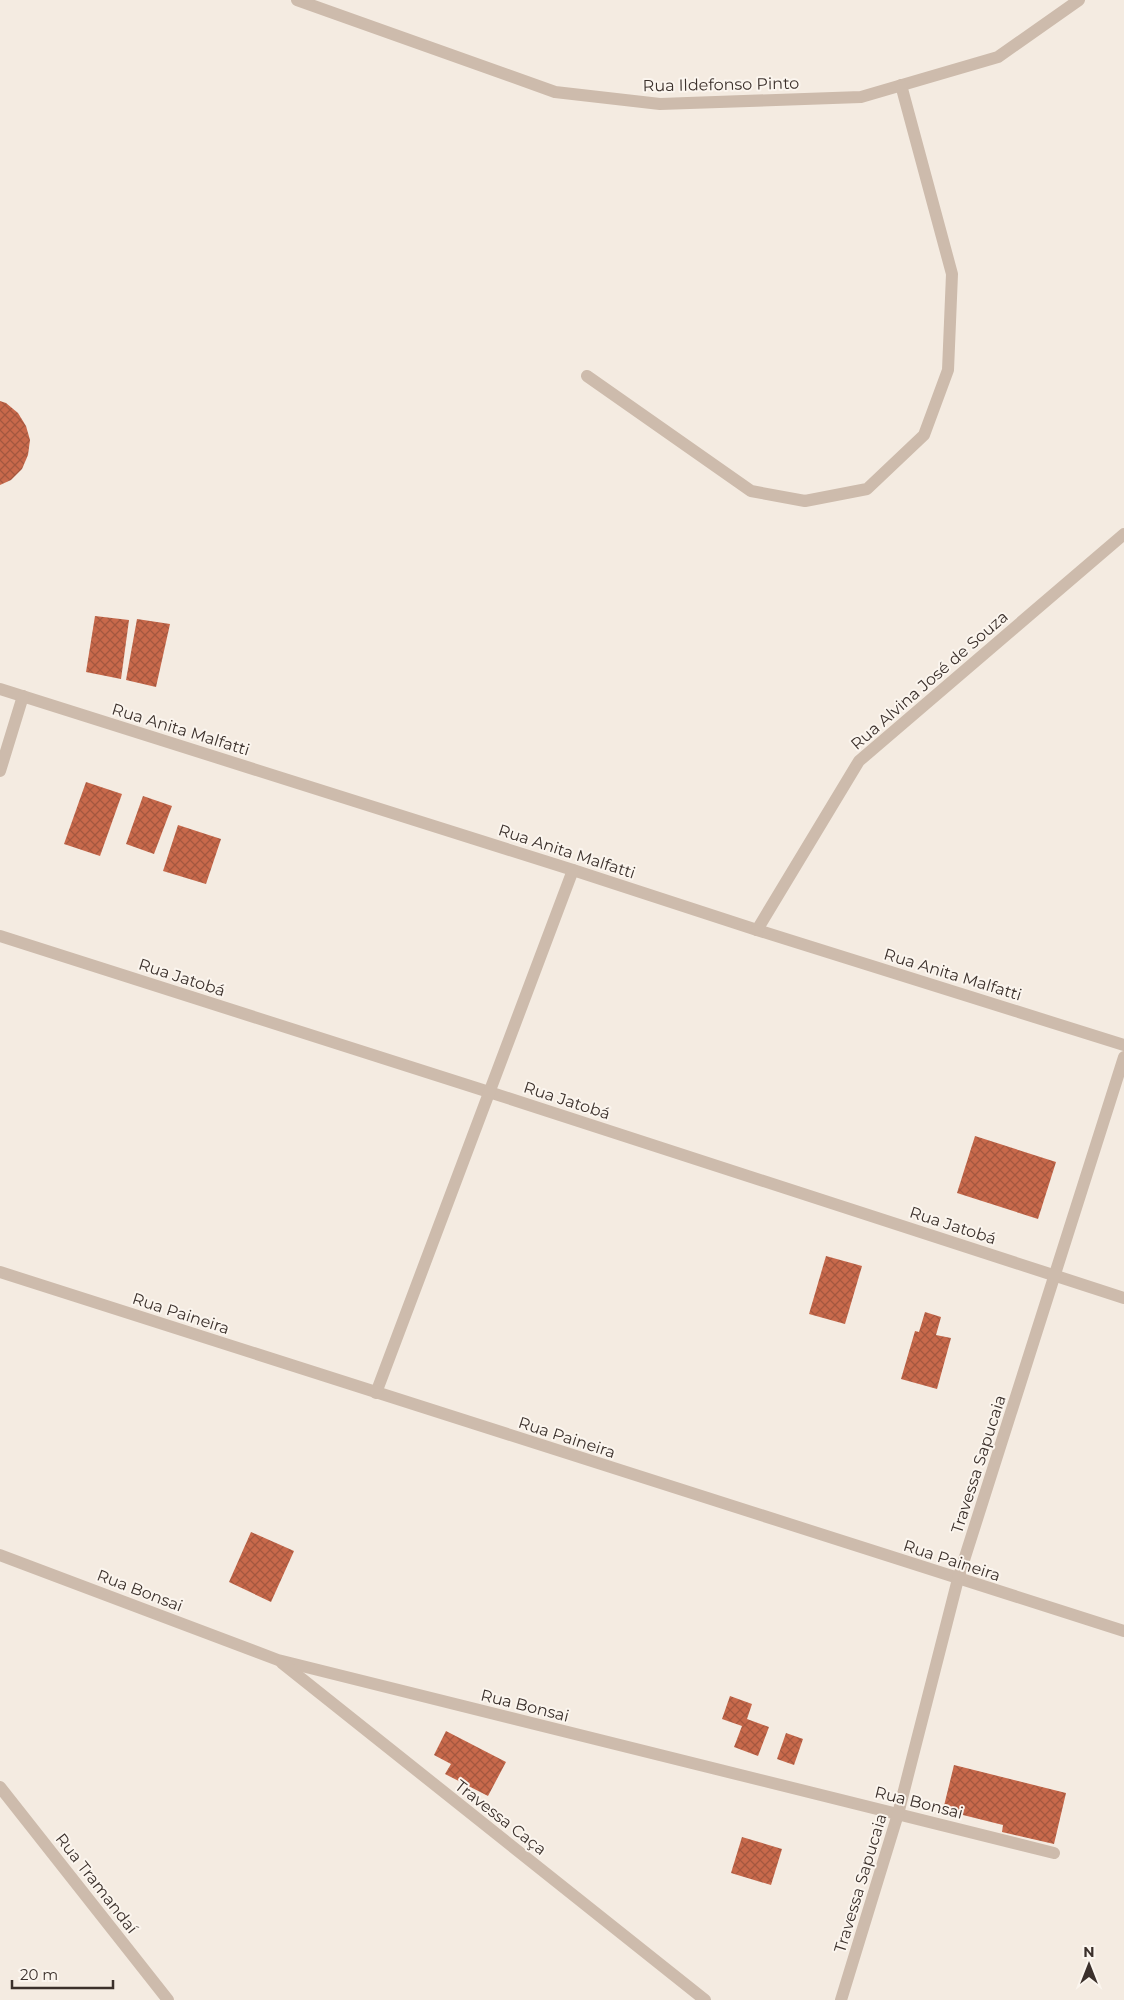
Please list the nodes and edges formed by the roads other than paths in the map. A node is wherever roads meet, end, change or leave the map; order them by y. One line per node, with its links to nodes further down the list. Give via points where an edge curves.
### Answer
1 (297, 0): 3 (street, Rua Ildefonso Pinto, via 555,92 660,104 861,97)
2 (1079, 0): 3 (street, Rua Ildefonso Pinto, via 998,57)
3 (901, 85): 4 (street, via 952,274 948,370 924,435 867,489 805,501 751,491)
4 (586, 376)
5 (1124, 534): 10 (street, Rua Alvina José de Souza, via 859,761)
6 (0, 689): 7 (street, Rua Anita Malfatti)
7 (22, 696): 8 (street); 9 (street, Rua Anita Malfatti)
8 (0, 771)
9 (573, 870): 10 (street, Rua Anita Malfatti); 14 (street)
10 (758, 930): 12 (street, Rua Anita Malfatti)
11 (0, 936): 14 (street, Rua Jatobá)
12 (1124, 1045)
13 (1124, 1057): 16 (street, Travessa Sapucaia)
14 (489, 1092): 16 (street, Rua Jatobá); 18 (street)
15 (0, 1272): 18 (street, Rua Paineira)
16 (1055, 1275): 17 (street, Rua Jatobá); 20 (street, Travessa Sapucaia)
17 (1124, 1298)
18 (376, 1393): 20 (street, Rua Paineira)
19 (0, 1555): 22 (street, Rua Bonsai)
20 (958, 1579): 21 (street, Rua Paineira); 24 (street, Travessa Sapucaia)
21 (1124, 1631)
22 (278, 1660): 24 (street, Rua Bonsai); 27 (street, Travessa Caça)
23 (0, 1787): 26 (street, Rua Tramandaí)
24 (898, 1814): 25 (street, Rua Bonsai); 28 (street, Travessa Sapucaia)
25 (1054, 1853)
26 (168, 2000)
27 (705, 2000)
28 (841, 2000)

